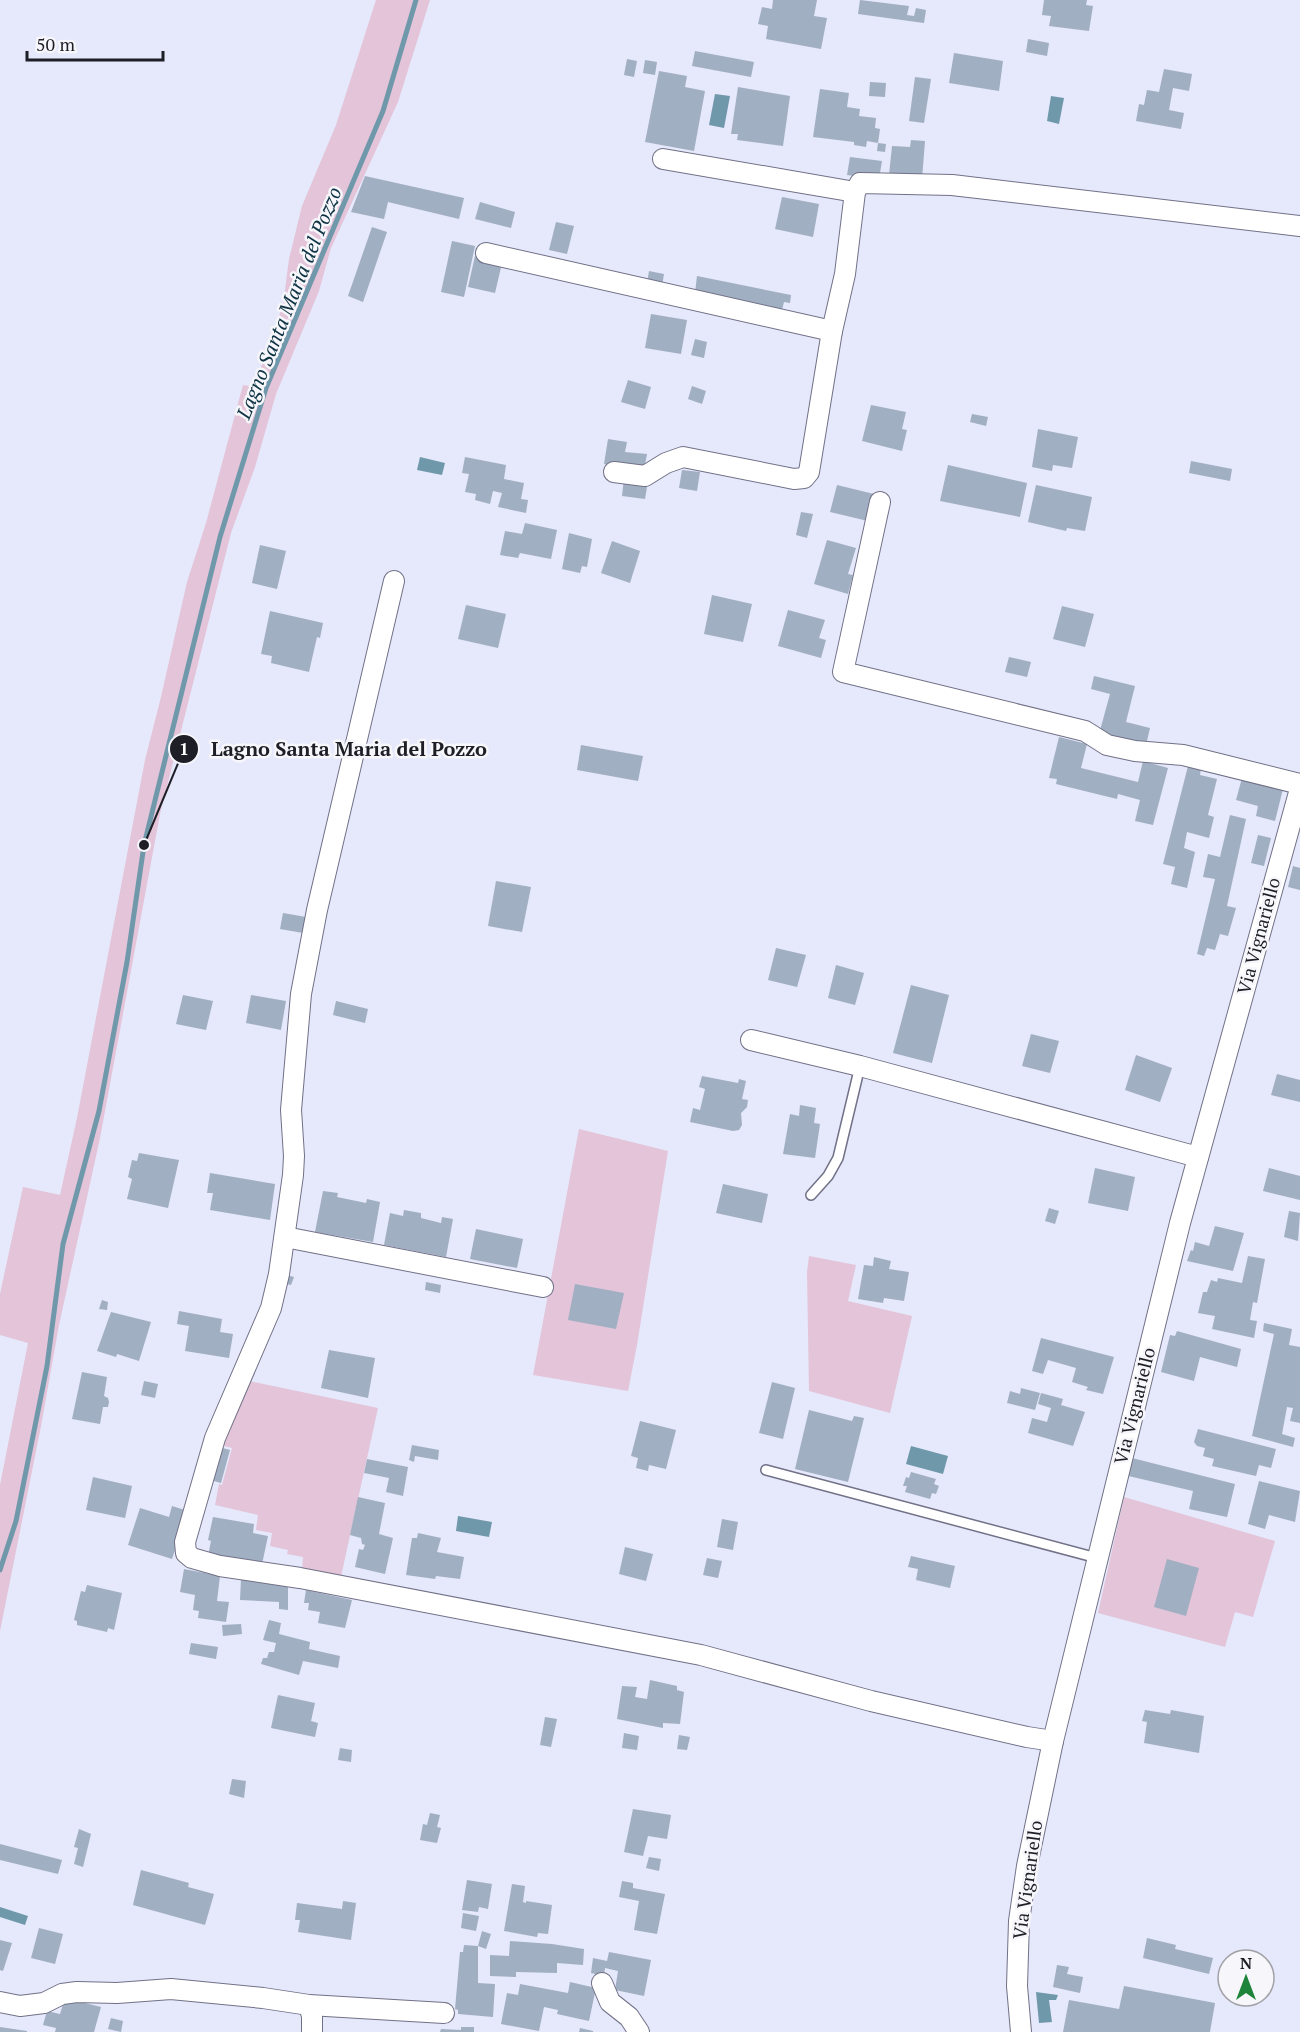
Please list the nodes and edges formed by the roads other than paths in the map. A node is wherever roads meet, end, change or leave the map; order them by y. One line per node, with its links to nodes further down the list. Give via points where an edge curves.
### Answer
1 (663, 159): 2 (street)
2 (855, 192): 3 (street, via 860,183 952,185); 5 (street, via 845,274)
3 (1300, 226)
4 (486, 253): 5 (street)
5 (832, 331): 6 (street, via 809,472 804,478 683,458 645,476)
6 (614, 472)
7 (880, 502): 9 (street, via 843,672 1085,731 1107,745 1183,755)
8 (394, 581): 15 (street, via 319,898 301,994 291,1110 293,1174)
9 (1300, 784)
10 (1300, 789): 13 (street, Via Vignariello)
11 (751, 1040): 12 (street)
12 (860, 1066): 13 (street); 14 (lane, via 838,1158)
13 (1198, 1157): 18 (street, Via Vignariello)
14 (810, 1195)
15 (285, 1237): 16 (street); 19 (street, via 271,1308 233,1392 206,1467 185,1542 186,1553 192,1558 700,1655 871,1701)
16 (543, 1287)
17 (766, 1470): 18 (lane)
18 (1097, 1558): 19 (street, Via Vignariello)
19 (1053, 1741): 26 (street, Via Vignariello, via 1019,1922 1017,1986)
20 (602, 1983): 25 (street, via 610,2002)
21 (0, 2002): 22 (street, via 20,2006 77,1992 171,1989)
22 (309, 2005): 23 (street); 24 (street)
23 (444, 2013)
24 (312, 2032)
25 (639, 2032)
26 (1021, 2032)

